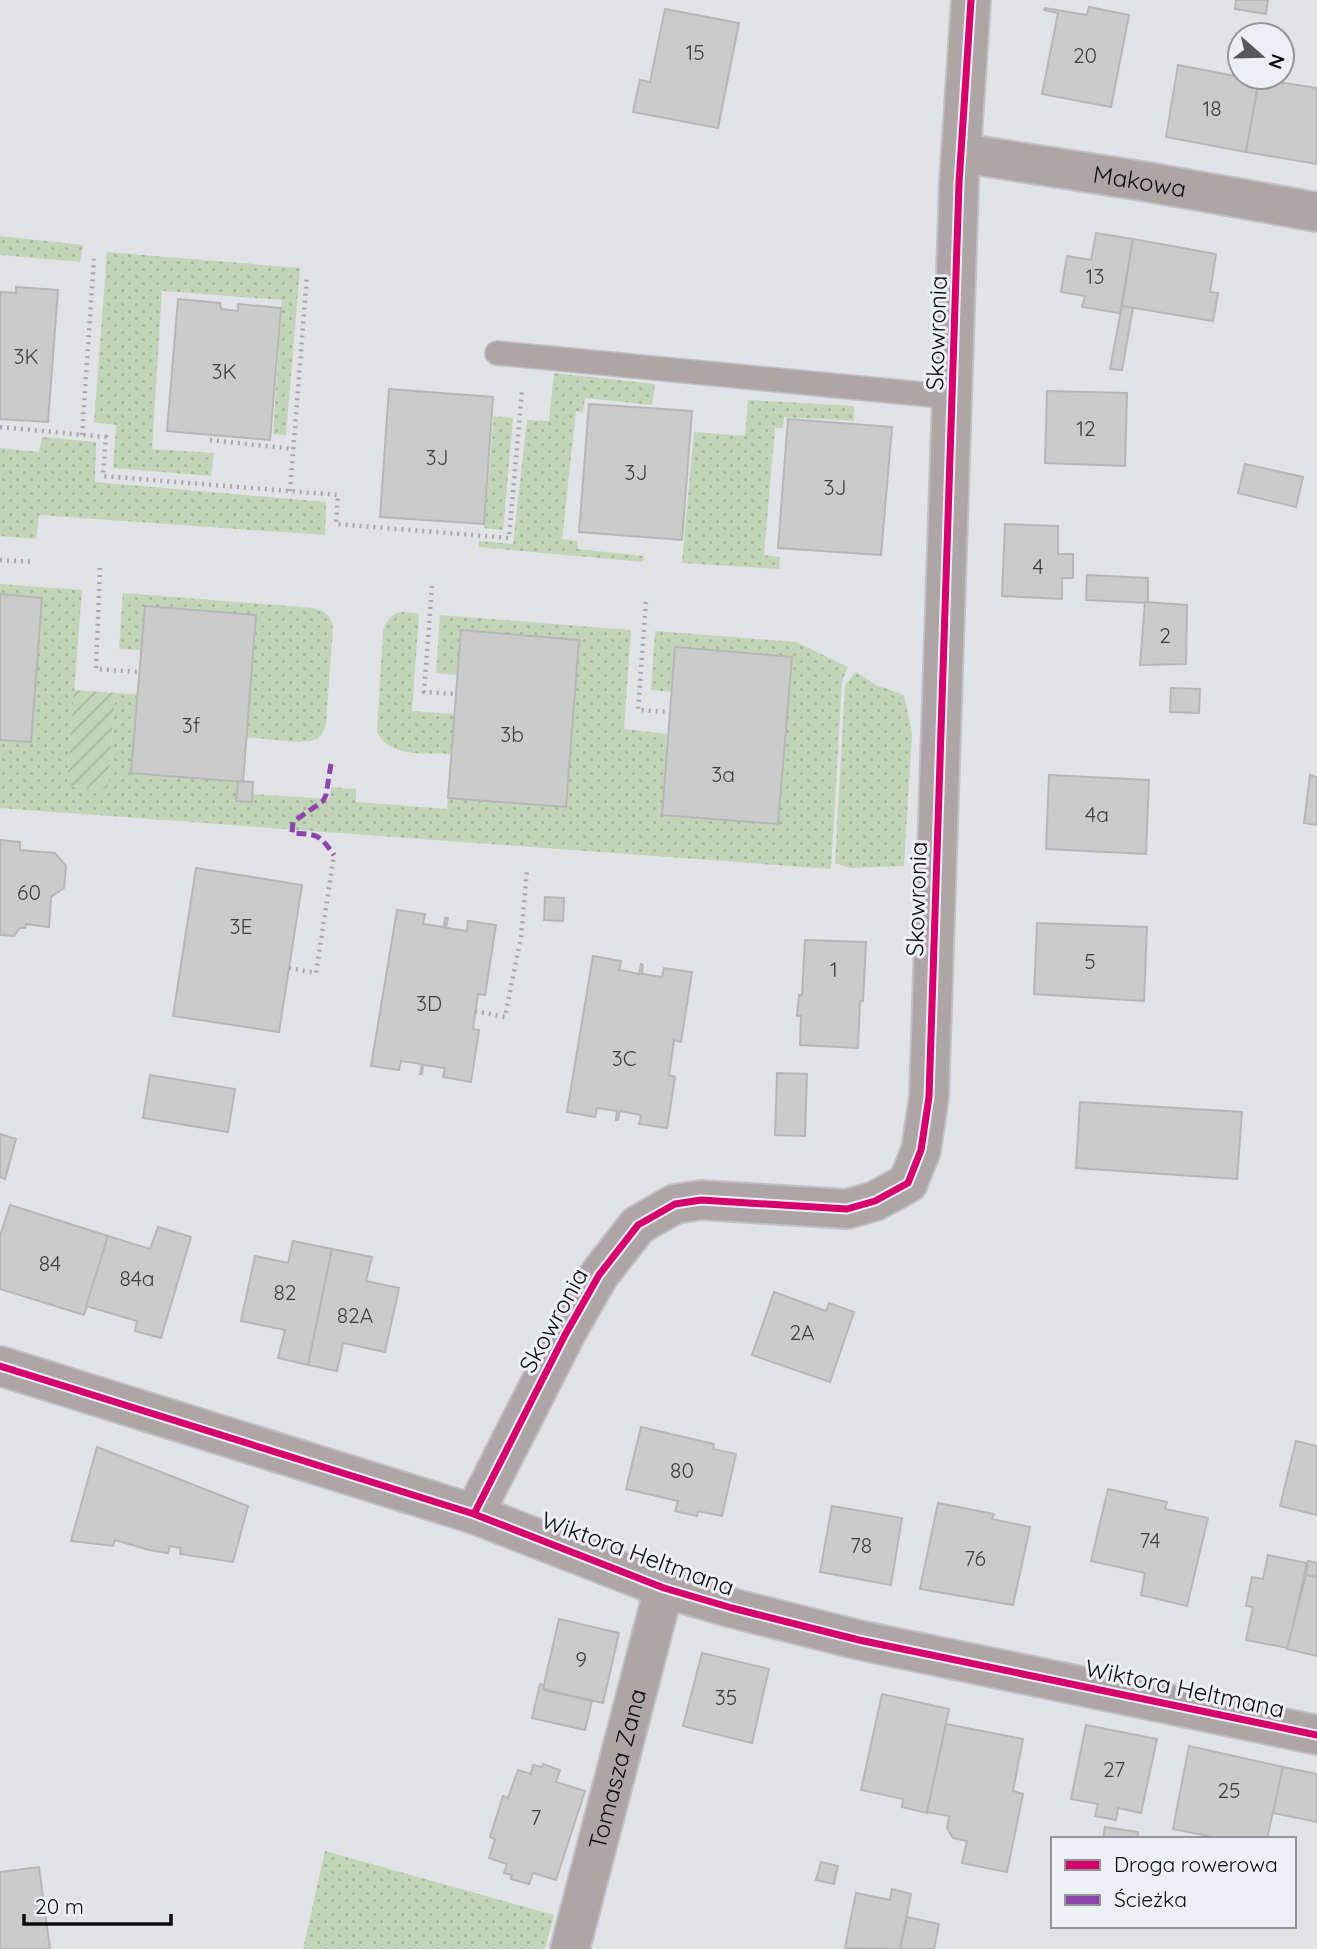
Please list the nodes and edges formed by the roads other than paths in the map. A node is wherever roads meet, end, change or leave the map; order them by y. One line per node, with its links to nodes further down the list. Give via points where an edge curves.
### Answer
1 (971, 0): 2 (street, Skowronia)
2 (962, 153): 3 (street, Makowa); 5 (street, Skowronia)
3 (1317, 212)
4 (497, 353): 5 (lane)
5 (953, 397): 7 (street, Skowronia, via 929,1097 921,1150 908,1183 876,1201 847,1209 701,1200 675,1204 639,1225 598,1275)
6 (0, 1366): 7 (street, Wiktora Heltmana)
7 (474, 1514): 8 (street, Wiktora Heltmana)
8 (664, 1588): 9 (street, Wiktora Heltmana, via 859,1640); 10 (street, Tomasza Zana)
9 (1317, 1735)
10 (570, 1949)

